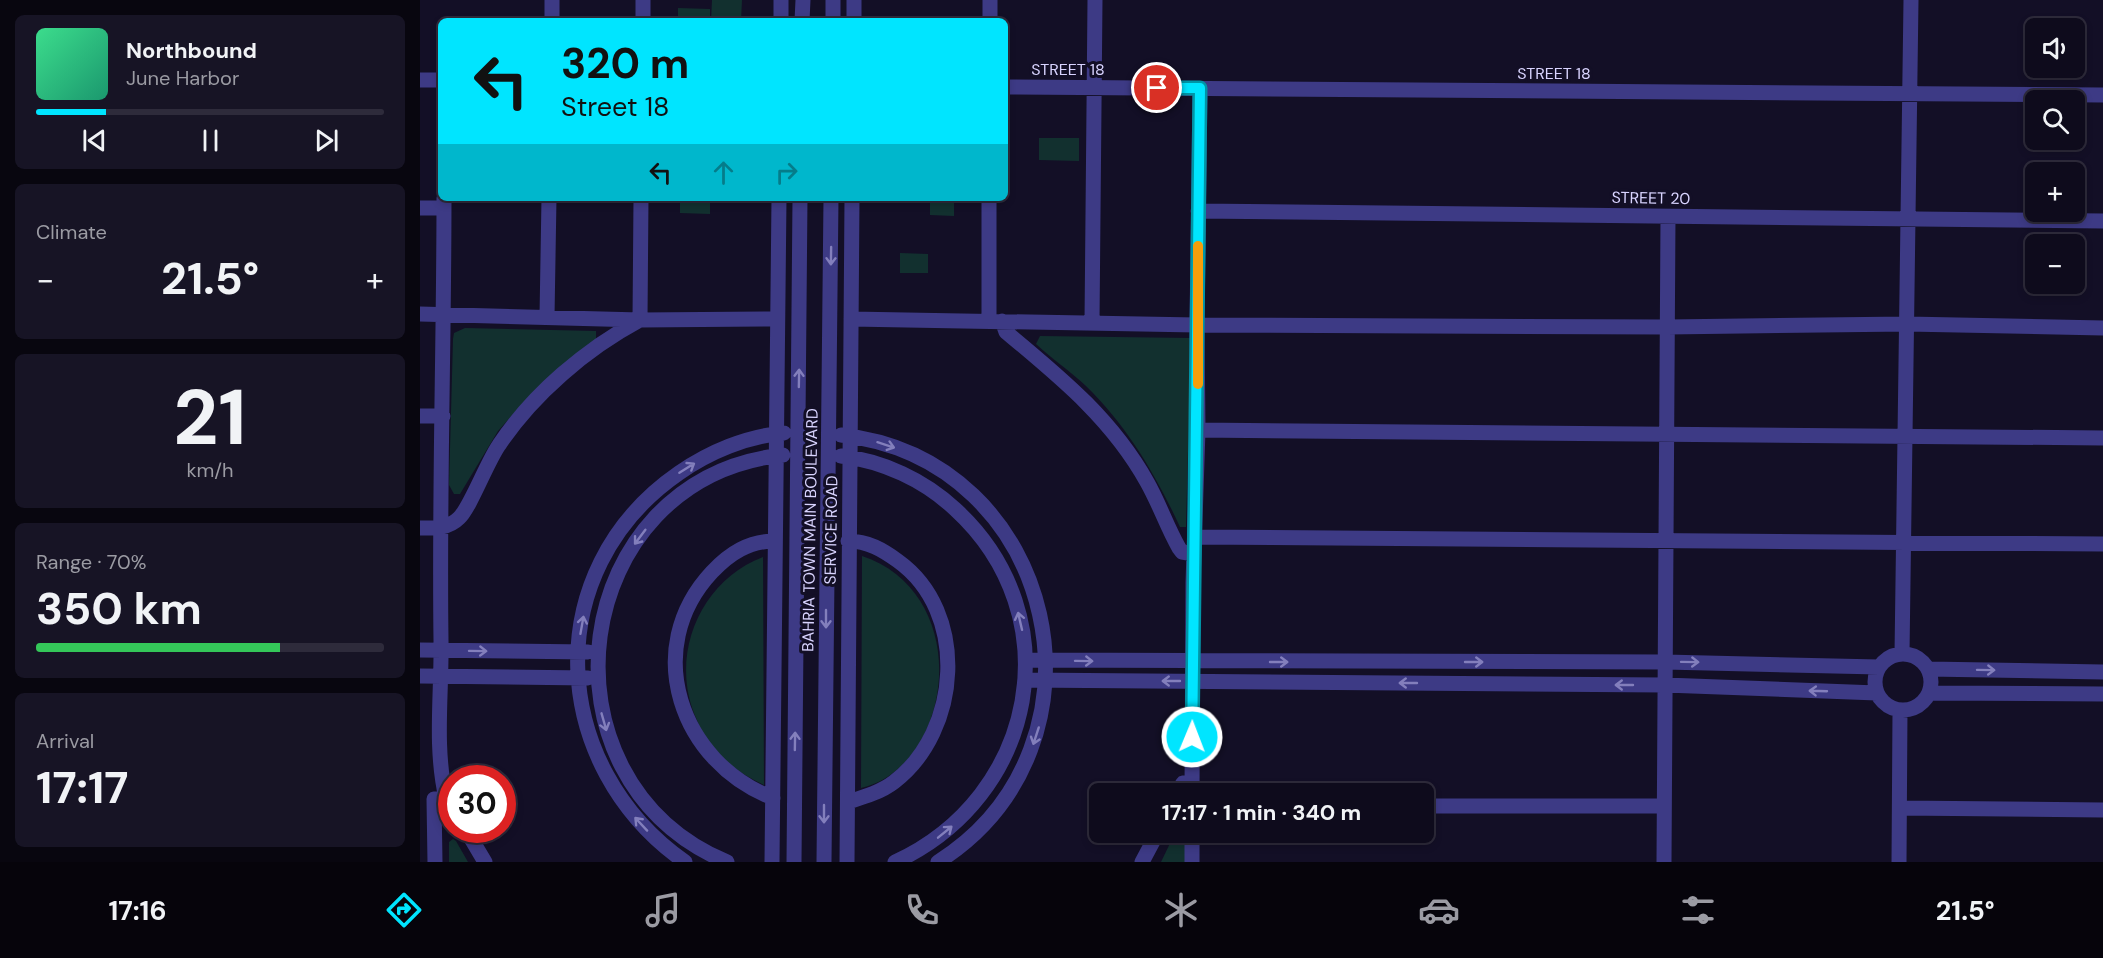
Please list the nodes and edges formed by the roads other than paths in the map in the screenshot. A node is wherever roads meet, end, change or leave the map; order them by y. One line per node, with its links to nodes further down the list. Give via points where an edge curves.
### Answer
1 (552, 0): 10 (street)
2 (643, 0): 11 (street)
3 (781, 0): 12 (street)
4 (803, 0): 13 (street)
5 (833, 0): 14 (street)
6 (854, 0): 15 (street)
7 (990, 0): 16 (street)
8 (1095, 0): 20 (street)
9 (1911, 0): 22 (street)
10 (552, 18)
11 (643, 18)
12 (781, 18)
13 (802, 18)
14 (833, 18)
15 (854, 18)
16 (990, 18)
17 (420, 80): 18 (street)
18 (438, 80)
19 (1008, 87): 20 (street, STREET 18)
20 (1094, 88): 21 (street, STREET 18); 44 (street)
21 (1200, 88): 22 (street, STREET 18); 33 (street)
22 (1910, 94): 23 (street, STREET 18); 35 (street)
23 (2103, 95)
24 (549, 201): 39 (street)
25 (641, 201): 42 (street)
26 (779, 201): 40 (street)
27 (800, 201): 52 (street, BAHRIA TOWN MAIN BOULEVARD, one-way to 27)
28 (831, 201): 55 (street, BAHRIA TOWN MAIN BOULEVARD, one-way to 55)
29 (852, 201): 41 (street, SERVICE ROAD)
30 (990, 201): 43 (street)
31 (444, 203): 32 (street); 38 (street)
32 (420, 208)
33 (1198, 211): 34 (street, STREET 20); 46 (street)
34 (1668, 217): 35 (street, STREET 20); 47 (street)
35 (1908, 219): 36 (street, STREET 20); 45 (street)
36 (2103, 221)
37 (420, 314): 38 (street)
38 (445, 314): 39 (street); 50 (street)
39 (547, 317): 42 (street)
40 (777, 319): 42 (street); 54 (street)
41 (851, 319): 43 (street); 57 (street, SERVICE ROAD)
42 (640, 320): 64 (street, via 578,362 532,405 498,445 460,518)
43 (995, 321): 44 (street); 71 (street, via 1059,375 1105,421 1147,482 1179,548)
44 (1092, 322): 46 (street)
45 (1907, 324): 47 (street); 48 (street); 56 (street)
46 (1197, 325): 47 (street); 51 (street)
47 (1668, 327): 53 (street)
48 (2103, 328)
49 (420, 416): 50 (street)
50 (443, 416): 64 (street)
51 (1198, 430): 53 (street); 65 (street)
52 (798, 432): 54 (street); 59 (street, BAHRIA TOWN MAIN BOULEVARD)
53 (1667, 433): 56 (street); 68 (street)
54 (777, 434): 61 (street); 74 (street, one-way to 54, via 584,613 596,575 615,539 639,507 669,480 703,459 740,443)
55 (829, 434): 57 (street); 60 (street, BAHRIA TOWN MAIN BOULEVARD)
56 (1905, 434): 58 (street); 69 (street)
57 (850, 436): 62 (street, SERVICE ROAD); 78 (street, one-way to 78, via 882,443 927,462 990,513 1009,539 1031,582 1042,620)
58 (2103, 438)
59 (798, 454): 61 (street); 113 (street, BAHRIA TOWN MAIN BOULEVARD, one-way to 59)
60 (828, 455): 62 (street); 114 (street, BAHRIA TOWN MAIN BOULEVARD, one-way to 114)
61 (776, 456): 66 (street); 75 (street, one-way to 75, via 706,480 674,502 647,529 616,578 603,614)
62 (850, 457): 67 (street, SERVICE ROAD); 77 (street, one-way to 62, via 1022,628 1008,582 974,528 951,505 918,482 881,465)
63 (420, 528): 64 (street)
64 (439, 528): 73 (street)
65 (1196, 537): 68 (street); 71 (street)
66 (775, 541): 98 (street); 98 (street, via 749,544 732,553 708,577 683,621 676,664 682,706 706,752 731,776)
67 (848, 541): 100 (street, SERVICE ROAD); 100 (street, via 867,543 908,568 930,598 945,634 948,663 944,701 927,745 893,782)
68 (1666, 541): 69 (street); 80 (street)
69 (1904, 543): 70 (street); 76 (street)
70 (2103, 544)
71 (1194, 554): 79 (street)
72 (420, 650): 73 (street)
73 (441, 651): 74 (street, one-way to 74); 85 (street)
74 (578, 652): 75 (street); 86 (street)
75 (597, 652): 87 (street)
76 (1902, 654): 81 (street, via 1893,655); 82 (street, via 1917,658)
77 (1026, 660): 78 (street); 88 (street)
78 (1047, 660): 79 (street, one-way to 79); 89 (street)
79 (1194, 662): 80 (street, one-way to 80); 90 (street)
80 (1665, 662): 81 (street, one-way to 81); 91 (street)
81 (1879, 667): 92 (street, via 1874,684)
82 (1928, 669): 83 (street, one-way to 83); 93 (street)
83 (2103, 672)
84 (420, 676): 85 (street)
85 (441, 676): 86 (street); 96 (street)
86 (578, 678): 87 (street); 110 (street, one-way to 86, via 643,827 610,783 587,732)
87 (597, 678): 111 (street, one-way to 111, via 608,735 634,787 680,835)
88 (1025, 680): 89 (street); 116 (street, one-way to 88, via 939,837 987,789 1013,737)
89 (1047, 680): 90 (street, one-way to 89); 117 (street, one-way to 117, via 1037,732 1016,780 985,823)
90 (1193, 681): 91 (street, one-way to 90); 97 (street)
91 (1665, 685): 92 (street, one-way to 91); 102 (street)
92 (1877, 693): 95 (street, via 1887,705)
93 (1929, 693): 94 (street); 95 (street, via 1918,706)
94 (2103, 694)
95 (1900, 710): 103 (street)
96 (440, 765)
97 (1192, 783)
98 (773, 798): 112 (street)
99 (438, 800): 108 (street)
100 (848, 802): 115 (street, SERVICE ROAD)
101 (1434, 806): 102 (street)
102 (1664, 806): 120 (street)
103 (1900, 808): 104 (street); 121 (street)
104 (2103, 810)
105 (474, 843): 109 (street)
106 (1152, 843): 118 (street)
107 (1192, 843): 119 (street)
108 (435, 862)
109 (485, 862)
110 (685, 862)
111 (727, 862)
112 (772, 862)
113 (794, 862)
114 (824, 862)
115 (847, 862)
116 (895, 862)
117 (938, 862)
118 (1142, 862)
119 (1191, 862)
120 (1664, 862)
121 (1899, 862)

